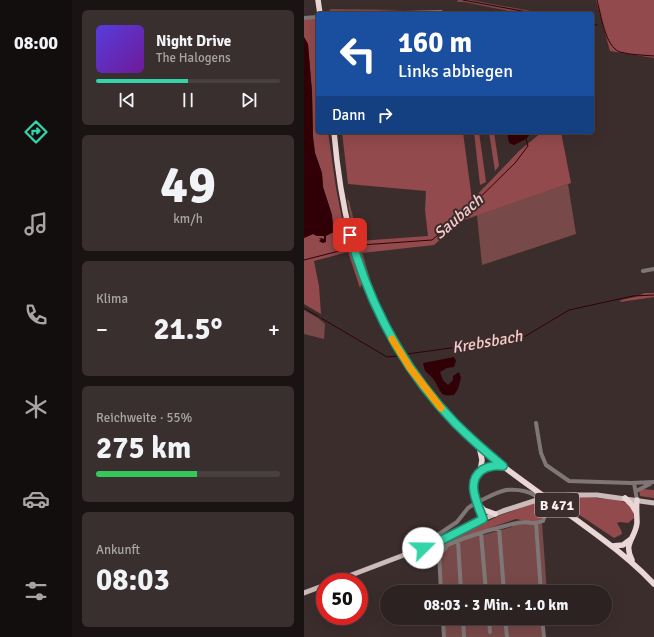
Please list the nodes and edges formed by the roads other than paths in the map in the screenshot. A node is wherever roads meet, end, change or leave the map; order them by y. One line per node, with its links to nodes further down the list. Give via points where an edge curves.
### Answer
1 (318, 0): 2 (highway)
2 (320, 12)
3 (316, 17): 4 (street)
4 (304, 18)
5 (334, 134): 9 (highway, B 471, via 350,235 364,280 378,311 397,348 418,380 450,418)
6 (654, 269): 7 (street)
7 (643, 271)
8 (536, 423): 13 (street, via 541,453 546,465 560,475 569,480)
9 (479, 446): 10 (highway, B 471); 11 (highway, via 482,460)
10 (503, 466): 11 (highway, via 493,465); 28 (highway, B 471)
11 (480, 472): 17 (highway, via 473,484)
12 (653, 482): 13 (street); 14 (street)
13 (634, 483): 14 (street)
14 (636, 491): 16 (street)
15 (625, 498): 16 (main road); 19 (highway); 20 (main road, bridge, via 597,495 554,496)
16 (637, 500): 18 (main road); 19 (highway)
17 (478, 502): 20 (highway, via 484,510); 21 (highway); 22 (street, via 504,490 534,494 546,508 543,521); 29 (street, via 468,508 457,522 436,536 425,542 407,545)
18 (654, 503)
19 (636, 512): 25 (highway, via 637,524)
20 (495, 514): 21 (main road)
21 (483, 519): 29 (main road)
22 (536, 524): 23 (street, via 519,522); 37 (street)
23 (498, 528): 24 (street); 36 (street)
24 (481, 533): 26 (street); 35 (street)
25 (631, 539): 28 (highway, via 623,545); 30 (highway, via 628,550)
26 (458, 541): 27 (street); 34 (street)
27 (447, 545): 29 (street, via 414,563); 33 (street, via 439,553)
28 (611, 546): 30 (highway, B 471)
29 (411, 553): 31 (main road)
30 (634, 564): 32 (highway, B 471)
31 (357, 573)
32 (654, 584)
33 (441, 585)
34 (461, 585)
35 (485, 585)
36 (503, 585)
37 (540, 585)
38 (316, 588): 39 (main road)
39 (304, 593)
40 (443, 625): 46 (street)
41 (463, 625): 47 (street)
42 (489, 625): 45 (street)
43 (506, 625): 48 (street)
44 (543, 625): 49 (street)
45 (490, 632)
46 (444, 637)
47 (464, 637)
48 (507, 637)
49 (544, 637)

